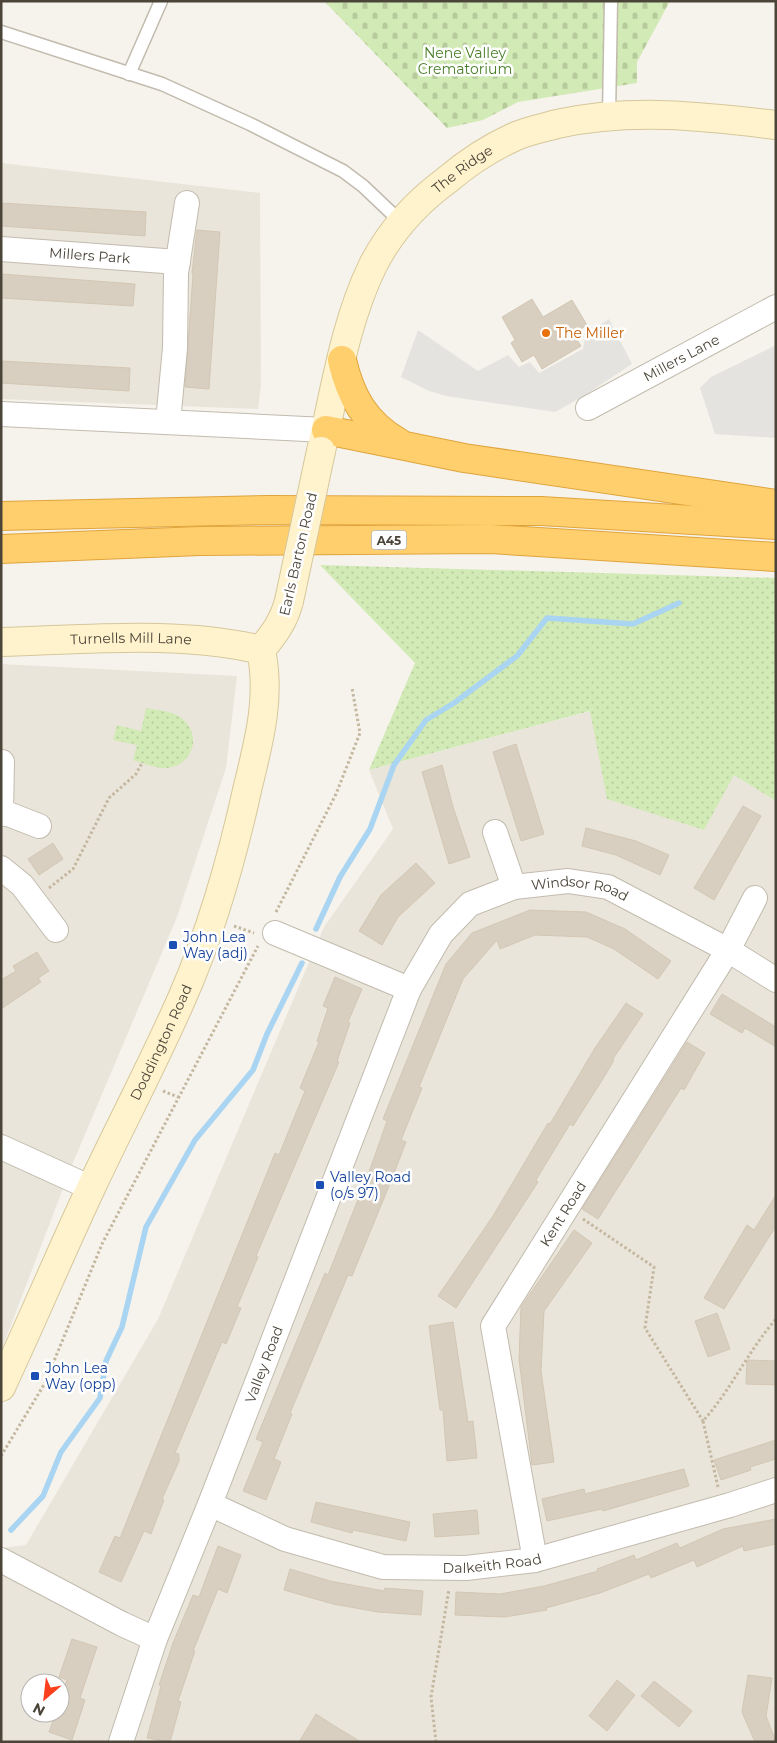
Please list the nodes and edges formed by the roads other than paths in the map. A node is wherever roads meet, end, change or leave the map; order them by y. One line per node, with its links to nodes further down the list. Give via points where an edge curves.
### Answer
1 (161, 1): 4 (lane)
2 (611, 1): 5 (lane)
3 (1, 32): 4 (lane)
4 (129, 74): 8 (lane, via 162,84 321,158 363,186)
5 (609, 115): 6 (main road, The Ridge, via 695,115); 8 (main road, The Ridge, via 535,130 500,144 438,187)
6 (776, 124)
7 (187, 203): 10 (street)
8 (402, 223): 12 (main road, The Ridge, via 381,251 364,285)
9 (1, 249): 10 (street, Millers Park)
10 (178, 262): 15 (street)
11 (776, 307): 13 (street, Millers Lane)
12 (342, 360): 16 (main road, The Ridge); 17 (highway, via 348,385 358,406 375,427)
13 (588, 408)
14 (1, 414): 15 (street)
15 (168, 422): 16 (street)
16 (323, 440): 17 (highway); 24 (main road, Earls Barton Road, bridge, via 285,616)
17 (404, 446): 18 (highway, via 464,458)
18 (776, 504)
19 (1, 516): 20 (highway, A45, via 269,510 531,511)
20 (776, 525)
21 (1, 549): 22 (highway, A45, via 200,541 490,539)
22 (776, 557)
23 (1, 642): 24 (main road, Turnells Mill Lane, via 190,638 230,642)
24 (261, 650): 38 (main road, Doddington Road, via 265,704 260,734 236,840 213,918 182,997)
25 (2, 762): 26 (street)
26 (2, 813): 27 (street)
27 (39, 826)
28 (496, 832): 30 (street)
29 (1, 868): 32 (street, via 22,885)
30 (514, 887): 34 (street, Windsor Road, via 568,881 608,887); 36 (street, Windsor Road, via 470,904 441,934)
31 (756, 898): 34 (street, Kent Road)
32 (56, 930)
33 (267, 933): 36 (street)
34 (728, 950): 35 (street, Windsor Road); 43 (street, Kent Road, via 493,1326)
35 (776, 980)
36 (409, 989): 41 (street, Valley Road)
37 (1, 1147): 38 (street)
38 (91, 1188): 39 (main road, Doddington Road)
39 (1, 1387)
40 (776, 1490): 43 (street, Dalkeith Road)
41 (210, 1504): 43 (street, Dalkeith Road, via 286,1539 384,1567 453,1568); 44 (street, Valley Road)
42 (1, 1560): 44 (street)
43 (535, 1560)
44 (155, 1639): 45 (street, Valley Road)
45 (121, 1742)

